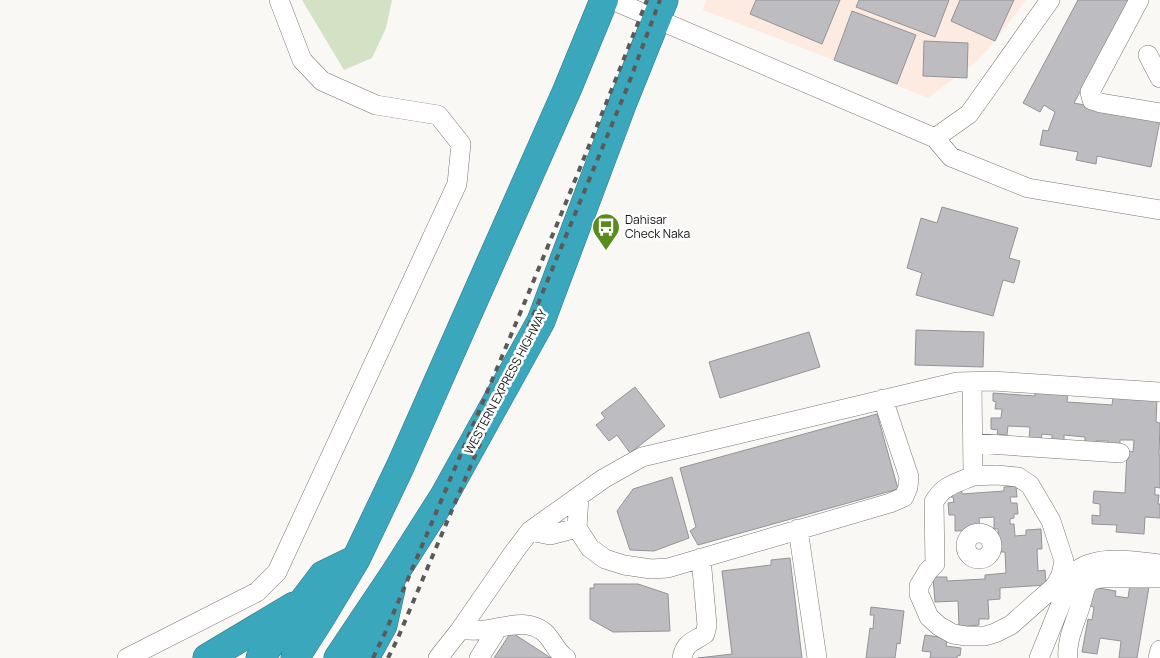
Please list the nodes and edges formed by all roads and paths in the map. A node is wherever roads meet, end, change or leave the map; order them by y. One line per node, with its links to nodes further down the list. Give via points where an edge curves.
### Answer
1 (279, 0): 35 (street, via 302,60 322,81 376,105 438,115 461,144 457,184 277,572 257,592)
2 (604, 0): 26 (highway, via 473,304)
3 (612, 0): 6 (street)
4 (1050, 0): 10 (street, via 969,114)
5 (1139, 0): 9 (street, via 1090,92 1092,100 1101,103)
6 (660, 9): 10 (street); 29 (highway, WESTERN EXPRESS HIGHWAY, via 540,321 444,496)
7 (1148, 55): 8 (street)
8 (1160, 78)
9 (1160, 113)
10 (935, 138): 11 (street, via 950,157 1028,188)
11 (1160, 210)
12 (972, 382): 13 (street); 14 (street, via 957,382); 15 (street)
13 (1160, 392)
14 (883, 399): 18 (street, via 642,457); 20 (street, via 909,477 904,497)
15 (973, 443): 16 (street); 17 (street)
16 (1120, 453)
17 (973, 476): 22 (street, via 939,493 934,502); 22 (street, via 1018,477 1030,485 1051,521 1064,561 1055,586 1011,625 995,633 985,636 953,634 929,617 919,594 919,586 935,564)
18 (579, 497): 19 (street); 21 (street)
19 (577, 528): 21 (street, via 550,535); 27 (street, via 590,548 605,559 624,565 668,568)
20 (798, 529): 27 (street); 45 (street)
21 (530, 531): 33 (street)
22 (934, 545): 23 (street)
23 (966, 546)
24 (1160, 547): 25 (street, via 1154,552)
25 (1132, 551)
26 (356, 558): 31 (highway, via 323,575); 38 (highway)
27 (701, 558): 44 (street, via 707,625 705,634 689,643)
28 (1160, 564): 46 (street, via 1114,560 1088,564 1076,570)
29 (395, 573): 39 (highway, WESTERN EXPRESS HIGHWAY); 40 (highway, via 383,625)
30 (1160, 578): 47 (street, via 1098,578 1091,581 1084,592 1074,625)
31 (305, 600): 36 (highway); 37 (highway)
32 (498, 628): 33 (street); 42 (street); 43 (street, via 522,624 542,630)
33 (460, 630): 41 (street)
34 (1160, 650): 48 (street)
35 (127, 658)
36 (207, 658)
37 (260, 658)
38 (295, 658)
39 (338, 658)
40 (365, 658)
41 (438, 658)
42 (479, 658)
43 (566, 658)
44 (682, 658)
45 (817, 658)
46 (1039, 658)
47 (1068, 658)
48 (1158, 658)

